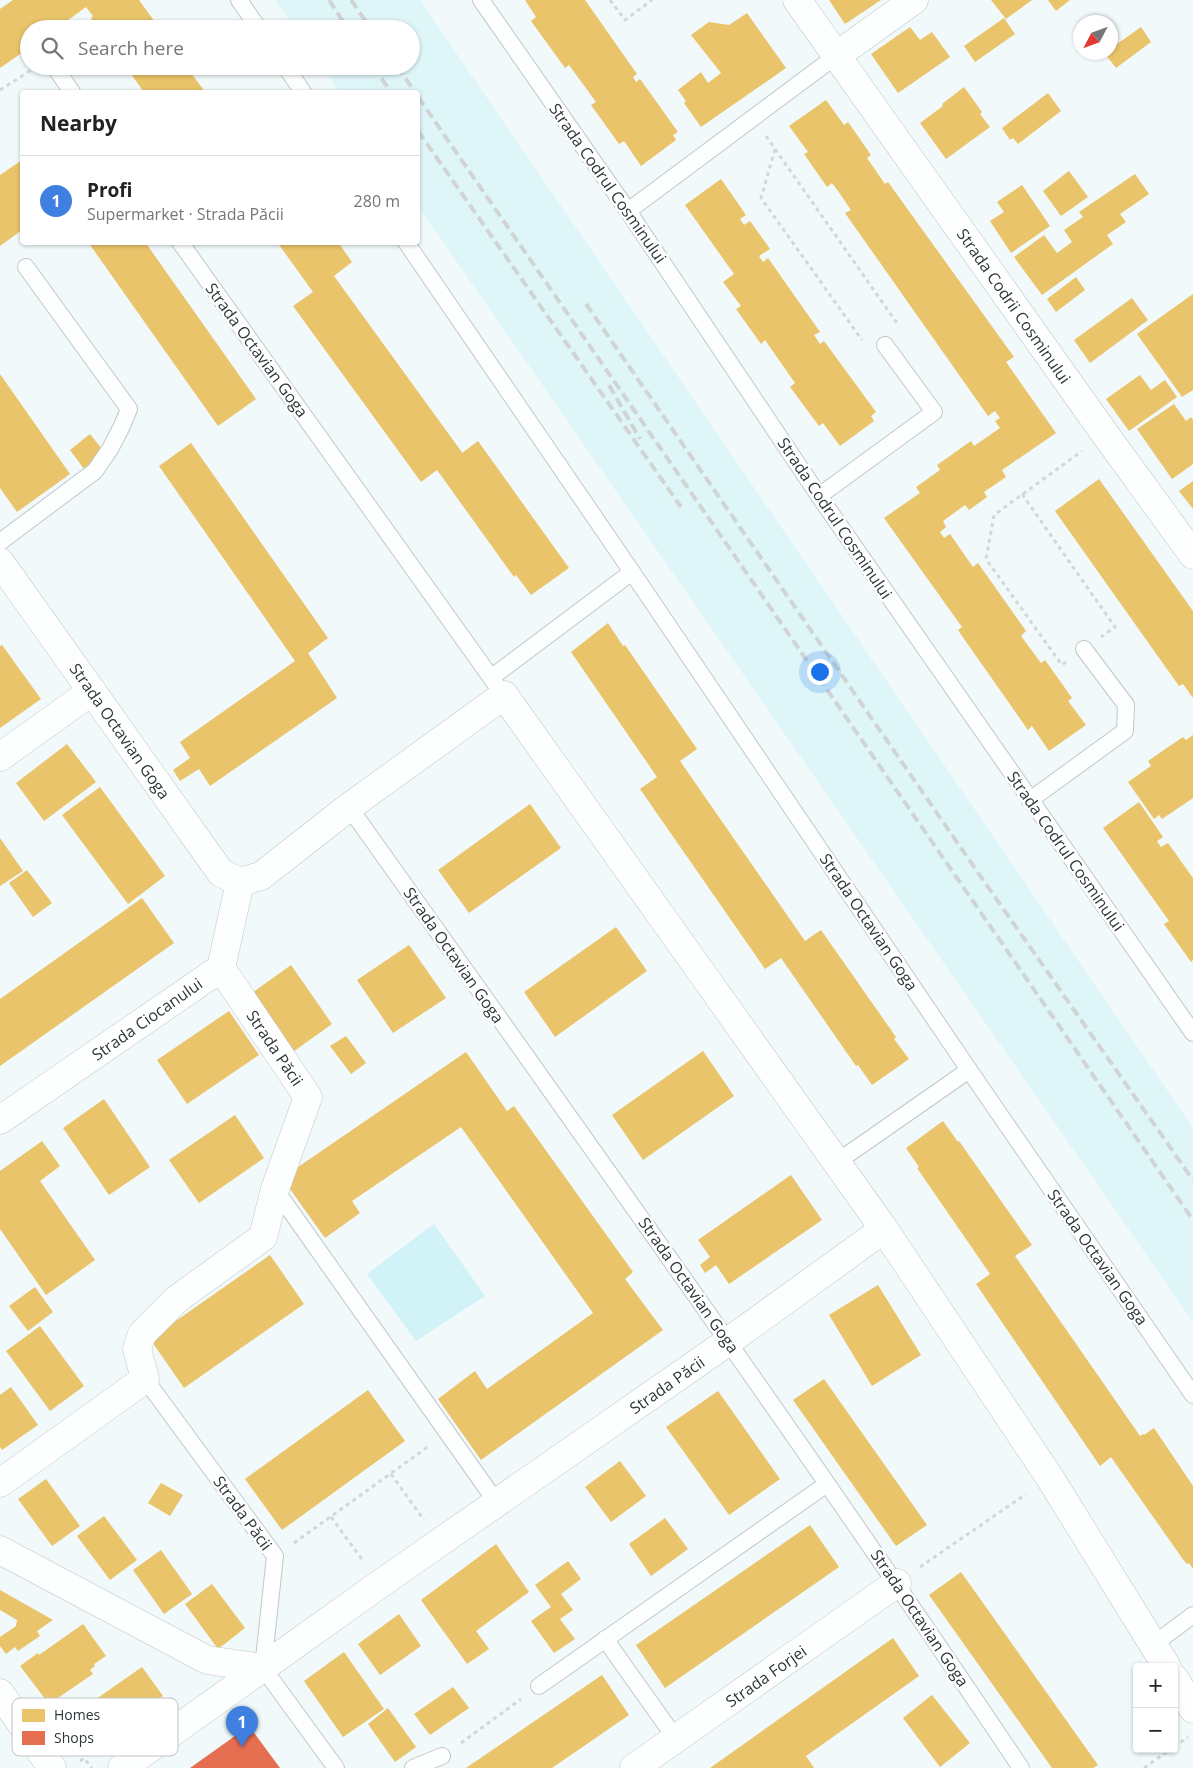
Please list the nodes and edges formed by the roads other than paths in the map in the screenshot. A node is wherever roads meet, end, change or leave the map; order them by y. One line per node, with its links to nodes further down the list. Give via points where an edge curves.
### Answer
1 (239, 0): 5 (lane)
2 (481, 0): 11 (lane, Strada Codrul Cosminului)
3 (798, 0): 6 (street, Strada Codrii Cosminului)
4 (914, 0): 6 (street)
5 (253, 20)
6 (836, 56): 11 (lane); 18 (street, Strada Codrii Cosminului)
7 (60, 75): 9 (lane)
8 (291, 75): 10 (lane)
9 (71, 90)
10 (302, 90)
11 (628, 211): 16 (lane, Strada Codrul Cosminului)
12 (182, 245): 22 (lane, Strada Octavian Goga)
13 (408, 245): 20 (lane, Strada Octavian Goga)
14 (26, 267): 17 (lane, via 129,409 122,428 95,471)
15 (885, 345): 16 (lane, via 934,412)
16 (819, 496): 25 (lane, Strada Codrul Cosminului)
17 (0, 542)
18 (1193, 555)
19 (0, 562): 23 (street, Strada Octavian Goga)
20 (632, 572): 22 (lane); 30 (lane, Strada Octavian Goga)
21 (1084, 649): 25 (lane, via 1126,705 1125,731)
22 (498, 686): 26 (street); 32 (street, Strada Octavian Goga)
23 (92, 691): 24 (street); 27 (street, Strada Octavian Goga, via 221,873)
24 (0, 757)
25 (1030, 800): 29 (lane, Strada Codrul Cosminului)
26 (349, 807): 27 (street, via 261,876); 35 (lane, Strada Octavian Goga)
27 (240, 882): 28 (street)
28 (221, 968): 31 (street, Strada Ciocanului); 33 (street, Strada Păcii, via 308,1097)
29 (1193, 1033)
30 (969, 1070): 32 (lane); 37 (lane, Strada Octavian Goga)
31 (0, 1120)
32 (837, 1162): 34 (street, Strada Octavian Goga)
33 (275, 1189): 36 (street, Strada Păcii, via 263,1237 177,1299 142,1334 137,1349); 40 (lane)
34 (884, 1229): 35 (street, Strada Păcii); 45 (street, Strada Octavian Goga, via 1050,1478)
35 (729, 1341): 39 (lane, Strada Octavian Goga); 40 (street, Strada Păcii)
36 (145, 1380): 38 (street); 46 (lane, Strada Păcii, via 275,1556)
37 (1193, 1395)
38 (0, 1483)
39 (827, 1484): 42 (lane, Strada Octavian Goga); 44 (lane)
40 (497, 1503): 46 (street, Strada Păcii)
41 (0, 1550): 46 (street, via 207,1660)
42 (897, 1584): 53 (street, Strada Forjei); 62 (lane, Strada Octavian Goga)
43 (1193, 1615): 45 (lane, Strada Octavian Goga)
44 (605, 1639): 48 (lane); 53 (lane)
45 (1160, 1656)
46 (263, 1668): 52 (street, Strada Păcii); 59 (lane)
47 (1178, 1685): 50 (street)
48 (539, 1686)
49 (0, 1694): 51 (street)
50 (1193, 1709)
51 (12, 1711)
52 (178, 1728)
53 (676, 1739): 61 (street, Strada Forjei)
54 (44, 1756): 57 (street)
55 (139, 1756): 58 (street, Strada Păcii)
56 (442, 1756): 60 (lane)
57 (52, 1768)
58 (122, 1768)
59 (336, 1768)
60 (413, 1768)
61 (634, 1768)
62 (1021, 1768)

